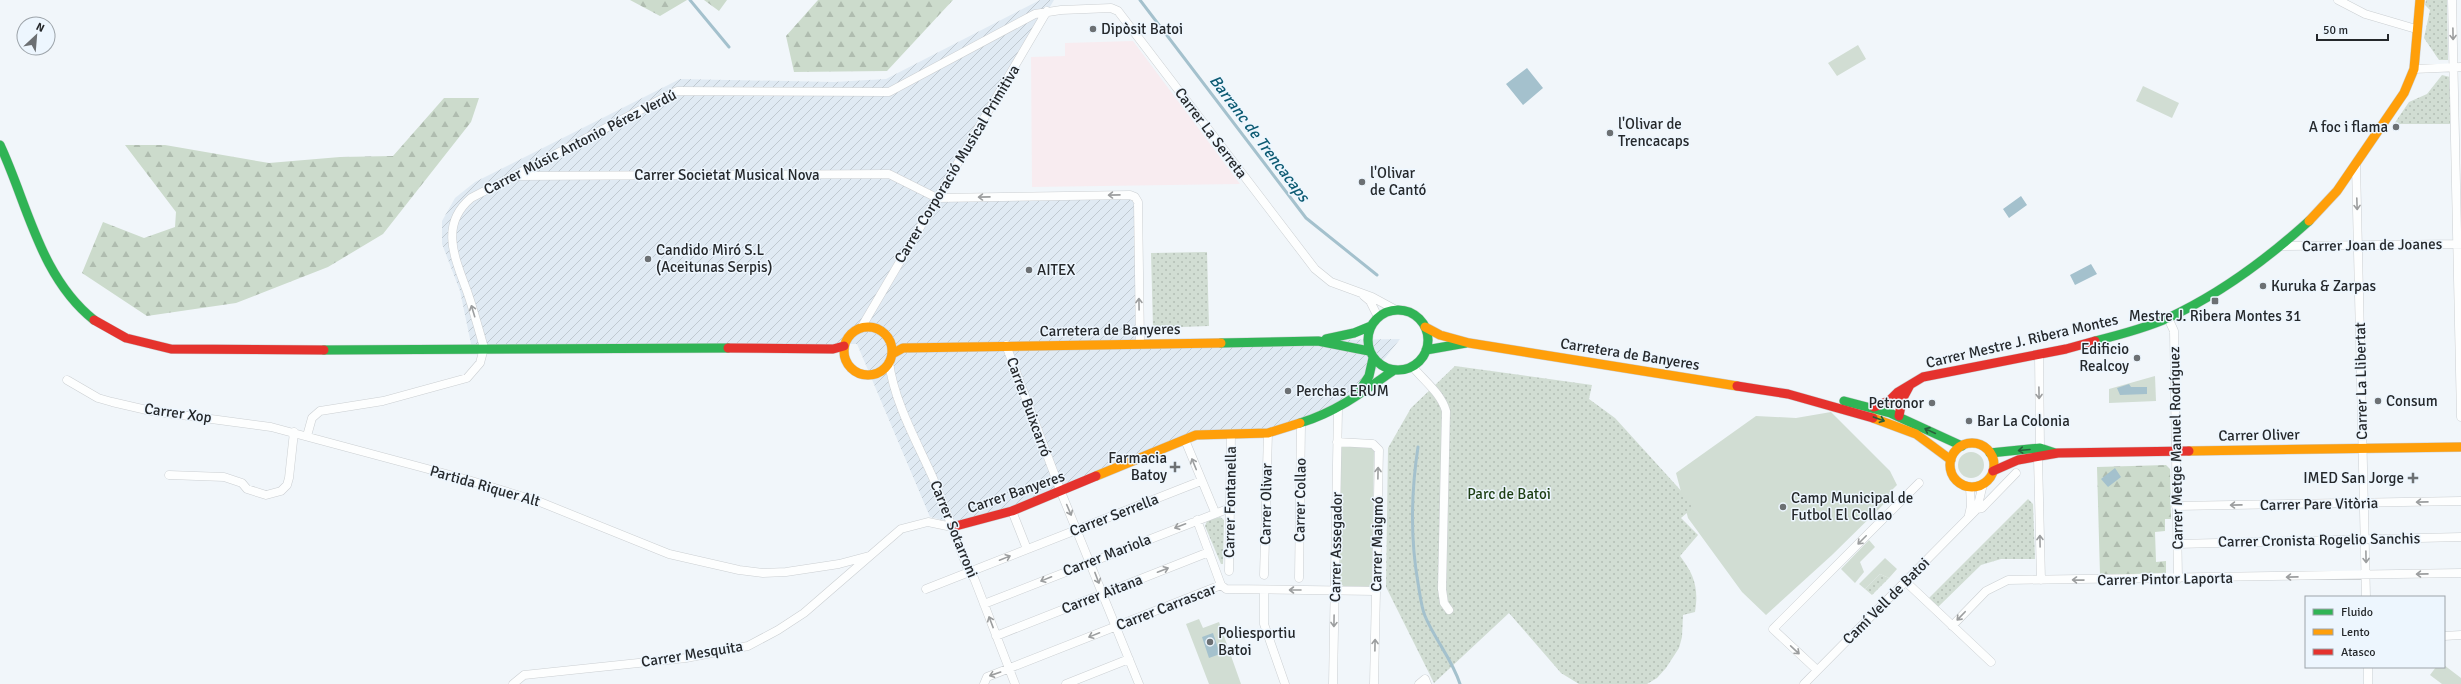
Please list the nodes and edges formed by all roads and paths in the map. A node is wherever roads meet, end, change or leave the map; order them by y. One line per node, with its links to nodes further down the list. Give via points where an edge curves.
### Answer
1 (2338, 0): 5 (street, via 2365,14)
2 (2420, 0): 5 (main road, Carrer Mestre J. Ribera Montes)
3 (2452, 0): 6 (street, one-way to 6)
4 (1047, 11): 10 (street, Carrer Músic Antonio Pérez Verdú, via 1035,14 889,92 677,91); 11 (street, Carrer Corporació Musical Primitiva); 15 (street, Carrer La Serreta, via 1111,8 1118,11 1315,269 1331,282)
5 (2416, 29): 7 (main road, Carrer Mestre J. Ribera Montes)
6 (2457, 67): 7 (street); 12 (street)
7 (2414, 69): 9 (main road, Carrer Mestre J. Ribera Montes, via 2404,92)
8 (0, 144): 30 (main road, via 45,256 57,279 89,316 125,338 175,350)
9 (2356, 165): 13 (street, Carrer La Llibertat, one-way to 13); 14 (main road, Carrer Mestre J. Ribera Montes, via 2329,201)
10 (512, 176): 11 (street, Carrer Societat Musical Nova, via 889,174); 30 (street, Carrer Músic Antonio Pérez Verdú, one-way to 10, via 454,255 452,230 457,213 463,205)
11 (937, 198): 17 (street, Carrer Corporació Musical Primitiva); 26 (street, one-way to 11, via 1136,197 1130,195)
12 (2459, 244): 13 (street, Carrer Joan de Joanes); 48 (street)
13 (2359, 245): 14 (street, Carrer Joan de Joanes); 58 (street, Carrer La Llibertat)
14 (2282, 246): 19 (main road, Carrer Mestre J. Ribera Montes, via 2239,278)
15 (1362, 294): 16 (street, Carrer La Serreta); 18 (street, via 1370,301)
16 (1396, 310): 18 (main road); 22 (main road, via 1413,314)
17 (868, 317): 20 (street); 23 (street, Carrer Corporació Musical Primitiva)
18 (1378, 317): 21 (main road)
19 (2168, 318): 34 (main road, Carrer Mestre J. Ribera Montes, via 2107,338); 59 (street, Carrer Metge Manuel Rodríguez, via 2174,330)
20 (872, 326): 23 (main road); 24 (main road, via 886,334)
21 (1370, 326): 25 (main road, Carretera de Banyeres, via 1354,333); 35 (main road, via 1367,342)
22 (1425, 327): 27 (main road, Carretera de Banyeres); 33 (main road, via 1428,339)
23 (861, 328): 29 (main road, via 850,334)
24 (890, 341): 31 (main road, Carretera de Banyeres); 37 (main road)
25 (1318, 341): 26 (main road, Carretera de Banyeres); 35 (main road, Carretera de Banyeres, via 1348,345)
26 (1140, 343): 28 (main road, Carretera de Banyeres)
27 (1469, 343): 33 (main road, Carretera de Banyeres); 43 (main road, Carretera de Banyeres)
28 (1006, 345): 31 (main road, Carretera de Banyeres); 70 (street, Carrer Buixcarró)
29 (844, 346): 32 (main road); 36 (main road)
30 (484, 348): 32 (main road, via 642,346); 53 (street, via 480,364 467,378 383,401 320,411 312,418)
31 (903, 348): 37 (main road, Carretera de Banyeres)
32 (833, 349): 36 (main road)
33 (1426, 350): 38 (main road, via 1422,358)
34 (2038, 354): 42 (main road, Carrer Mestre J. Ribera Montes, via 1939,373 1923,377); 61 (street, one-way to 61)
35 (1371, 355): 39 (main road, via 1385,368); 44 (main road, Carrer Banyeres, via 1369,376)
36 (844, 356): 40 (main road, via 847,364 860,373)
37 (890, 358): 40 (main road)
38 (1412, 366): 39 (main road); 107 (street, via 1438,394 1446,411 1442,589 1444,602)
39 (1394, 370): 44 (main road, Carrer Banyeres)
40 (887, 372): 80 (street, Carrer Sotarroni)
41 (66, 380): 50 (street, Carrer Xop, via 98,398 112,402)
42 (1910, 385): 45 (main road, Carrer Mestre J. Ribera Montes, via 1885,403); 47 (main road, via 1902,400)
43 (1788, 394): 45 (main road, Carretera de Banyeres, via 1810,395); 62 (main road, Carretera de Banyeres, one-way to 62, via 1864,414 1916,434)
44 (1356, 396): 46 (main road, Carrer Banyeres)
45 (1874, 407): 47 (main road, Carretera de Banyeres)
46 (1338, 409): 49 (main road, Carrer Banyeres); 55 (street, Carrer Assegador)
47 (1899, 416): 56 (main road, Carretera de Banyeres, one-way to 47)
48 (2461, 417)
49 (1301, 423): 51 (main road, Carrer Banyeres); 95 (street, Carrer Collao)
50 (294, 432): 53 (street, Partida Riquer Alt); 65 (street, via 289,478 281,491 266,494 247,490 242,483 224,476)
51 (1268, 433): 52 (main road, Carrer Banyeres); 93 (street, Carrer Olivar)
52 (1231, 434): 54 (main road, Carrer Banyeres, via 1200,435); 74 (street, Carrer Fontanella)
53 (307, 436): 86 (street, Partida Riquer Alt, via 540,502)
54 (1184, 440): 66 (street, one-way to 54); 70 (main road, Carrer Banyeres)
55 (1337, 442): 102 (street, Carrer Assegador); 103 (street, Carrer Maigmó, one-way to 55, via 1379,450 1373,444)
56 (1962, 446): 60 (main road, via 1979,444); 62 (main road, via 1954,452)
57 (2461, 447): 58 (main road, Carrer Oliver)
58 (2363, 448): 59 (main road, Carrer Oliver); 72 (street, Carrer La Llibertat)
59 (2175, 451): 61 (main road, Carrer Oliver); 73 (street, Carrer Metge Manuel Rodríguez)
60 (1990, 453): 61 (main road, Carrer Oliver, one-way to 60); 63 (main road, via 1994,462)
61 (2039, 453): 63 (main road, Carrer Oliver); 97 (street, one-way to 61)
62 (1951, 460): 69 (main road, via 1954,478)
63 (1993, 471): 68 (main road)
64 (2016, 473): 75 (street, Camí Vell de Batoi, via 1982,508)
65 (170, 475)
66 (1201, 481): 77 (street); 81 (street, Carrer Serrella)
67 (1919, 483): 117 (street, one-way to 117, via 1773,629)
68 (1983, 484): 69 (main road); 75 (street)
69 (1970, 487): 78 (street, via 1972,506)
70 (1061, 492): 76 (main road, Carrer Banyeres); 81 (street, Carrer Buixcarró, one-way to 81)
71 (2461, 501): 72 (street, Carrer Pare Vitòria, one-way to 72)
72 (2364, 503): 73 (street, Carrer Pare Vitòria, one-way to 73); 83 (street, Carrer La Llibertat)
73 (2176, 506): 84 (street, Carrer Metge Manuel Rodríguez)
74 (1230, 508): 77 (street, Carrer Mariola); 90 (street, Carrer Fontanella)
75 (1977, 509): 78 (street, Camí Vell de Batoi)
76 (1012, 511): 80 (main road, Carrer Banyeres); 85 (street)
77 (1215, 512): 79 (street, Carrer Mariola)
78 (1968, 518): 98 (street, Camí Vell de Batoi)
79 (1197, 520): 87 (street, Carrer Fontanella); 89 (street, Carrer Mariola, one-way to 89)
80 (952, 527): 88 (street, Carrer Banyeres, via 928,522 913,524 896,532); 91 (street, Carrer Sotarroni)
81 (1076, 529): 85 (street, Carrer Serrella); 89 (street, Carrer Buixcarró)
82 (2461, 537): 83 (street, Carrer Cronista Rogelio Sanchis)
83 (2366, 540): 84 (street, Carrer Cronista Rogelio Sanchis); 94 (street, Carrer La Llibertat, one-way to 94)
84 (2177, 544): 96 (street, Carrer Metge Manuel Rodríguez)
85 (1027, 549): 91 (street, Carrer Serrella, one-way to 85)
86 (658, 551): 88 (street, Carrer Banyeres, via 763,574 814,568)
87 (1209, 552): 99 (street, Carrer Fontanella); 104 (street, Carrer Aitana, one-way to 87)
88 (869, 556): 118 (street, Carrer Mesquita, via 797,618 748,646 686,658 524,675)
89 (1090, 561): 104 (street, Carrer Buixcarró, one-way to 104); 106 (street, Carrer Mariola, one-way to 106)
90 (1229, 571)
91 (969, 572): 100 (street, Carrer Serrella); 106 (street, Carrer Sotarroni)
92 (2461, 573): 94 (street, Carrer Pintor Laporta, one-way to 94)
93 (1264, 575)
94 (2366, 575): 96 (street, Carrer Pintor Laporta, one-way to 96); 105 (street, Carrer La Llibertat)
95 (1299, 578)
96 (2178, 578): 97 (street, Carrer Pintor Laporta, one-way to 97)
97 (2041, 580): 109 (street, Carrer Pintor Laporta, one-way to 109, via 2008,580 1998,584 1986,591)
98 (1906, 581): 109 (street); 117 (street, Camí Vell de Batoi)
99 (1221, 585): 101 (street, Carrer Carrascar, via 1226,589); 108 (street, Carrer Carrascar)
100 (926, 589)
101 (1264, 590): 102 (street, Carrer Carrascar, one-way to 101); 123 (street, via 1264,624)
102 (1335, 590): 103 (street, Carrer Carrascar); 124 (street, Carrer Assegador, one-way to 124)
103 (1376, 591): 125 (street, Carrer Maigmó, one-way to 103)
104 (1103, 593): 108 (street, Carrer Buixcarró); 111 (street, Carrer Aitana)
105 (2366, 596)
106 (984, 604): 111 (street, Carrer Sotarroni, one-way to 106)
107 (1449, 610)
108 (1116, 626): 113 (street, Carrer Buixcarró); 116 (street, Carrer Carrascar, one-way to 116)
109 (1952, 626): 114 (street)
110 (2461, 635): 112 (street)
111 (996, 636): 116 (street, Carrer Sotarroni)
112 (2445, 636)
113 (1129, 659): 121 (street); 122 (street, Carrer Buixcarró)
114 (1991, 662)
115 (2368, 668): 127 (street)
116 (1009, 669): 119 (street, Carrer Carrascar, one-way to 119, via 987,677); 120 (street, Carrer Sotarroni)
117 (1817, 670): 126 (street, Camí Vell de Batoi)
118 (513, 684)
119 (984, 684)
120 (1015, 684)
121 (1066, 684)
122 (1138, 684)
123 (1285, 684)
124 (1333, 684)
125 (1374, 684)
126 (1804, 684)
127 (2368, 684)

